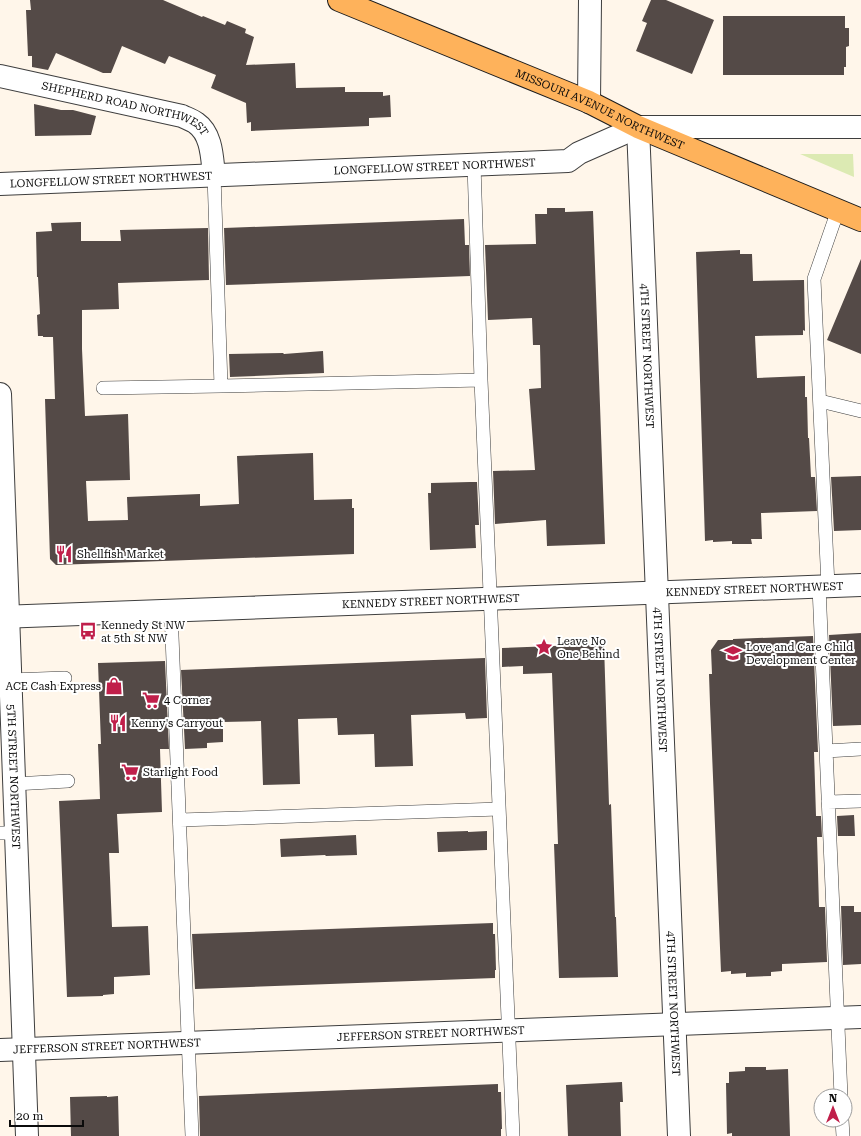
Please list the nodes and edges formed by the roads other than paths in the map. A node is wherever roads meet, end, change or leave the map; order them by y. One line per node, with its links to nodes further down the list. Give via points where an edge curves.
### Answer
1 (339, 0): 4 (main road, MISSOURI AVENUE NORTHWEST)
2 (590, 0): 4 (street)
3 (0, 76): 8 (street, SHEPHERD ROAD NORTHWEST, via 182,116 197,123 206,133 211,148)
4 (589, 102): 5 (main road, MISSOURI AVENUE NORTHWEST)
5 (638, 127): 6 (street, LONGFELLOW STREET NORTHWEST); 7 (street, LONGFELLOW STREET NORTHWEST, via 579,153 568,161); 10 (main road, MISSOURI AVENUE NORTHWEST); 21 (street, 4TH STREET NORTHWEST)
6 (861, 127)
7 (474, 165): 8 (street, LONGFELLOW STREET NORTHWEST); 12 (lane)
8 (214, 175): 9 (street, LONGFELLOW STREET NORTHWEST); 13 (lane)
9 (0, 184)
10 (838, 210): 11 (main road, MISSOURI AVENUE NORTHWEST); 17 (lane, via 814,279)
11 (861, 220)
12 (481, 380): 13 (lane); 22 (lane)
13 (221, 386): 14 (lane)
14 (103, 388)
15 (0, 394): 16 (street, 5TH STREET NORTHWEST)
16 (0, 399): 24 (street, 5TH STREET NORTHWEST)
17 (820, 401): 18 (lane); 20 (lane)
18 (861, 410)
19 (861, 585): 20 (street, KENNEDY STREET NORTHWEST)
20 (824, 587): 21 (street, KENNEDY STREET NORTHWEST); 28 (lane)
21 (657, 593): 22 (street, KENNEDY STREET NORTHWEST); 38 (street, 4TH STREET NORTHWEST)
22 (490, 599): 23 (street, KENNEDY STREET NORTHWEST); 33 (lane)
23 (171, 611): 24 (street, KENNEDY STREET NORTHWEST); 34 (lane)
24 (4, 617): 26 (street, 5TH STREET NORTHWEST)
25 (65, 678): 26 (lane)
26 (10, 680): 30 (street, 5TH STREET NORTHWEST)
27 (861, 749): 28 (lane)
28 (826, 750): 32 (lane)
29 (68, 781): 30 (lane)
30 (14, 784): 35 (street, 5TH STREET NORTHWEST)
31 (861, 801): 32 (lane)
32 (828, 802): 37 (lane)
33 (499, 809): 34 (lane); 39 (lane)
34 (180, 820): 40 (lane)
35 (8, 833): 41 (street, 5TH STREET NORTHWEST)
36 (861, 1017): 37 (street, JEFFERSON STREET NORTHWEST)
37 (838, 1018): 38 (street, JEFFERSON STREET NORTHWEST); 43 (lane)
38 (674, 1024): 39 (street, JEFFERSON STREET NORTHWEST); 47 (street, 4TH STREET NORTHWEST)
39 (509, 1030): 40 (street, JEFFERSON STREET NORTHWEST); 46 (lane)
40 (188, 1043): 41 (street, JEFFERSON STREET NORTHWEST); 45 (lane)
41 (24, 1049): 42 (street, JEFFERSON STREET NORTHWEST); 44 (street, 5TH STREET NORTHWEST)
42 (0, 1050)
43 (841, 1088)
44 (27, 1136)
45 (192, 1136)
46 (513, 1136)
47 (679, 1136)

